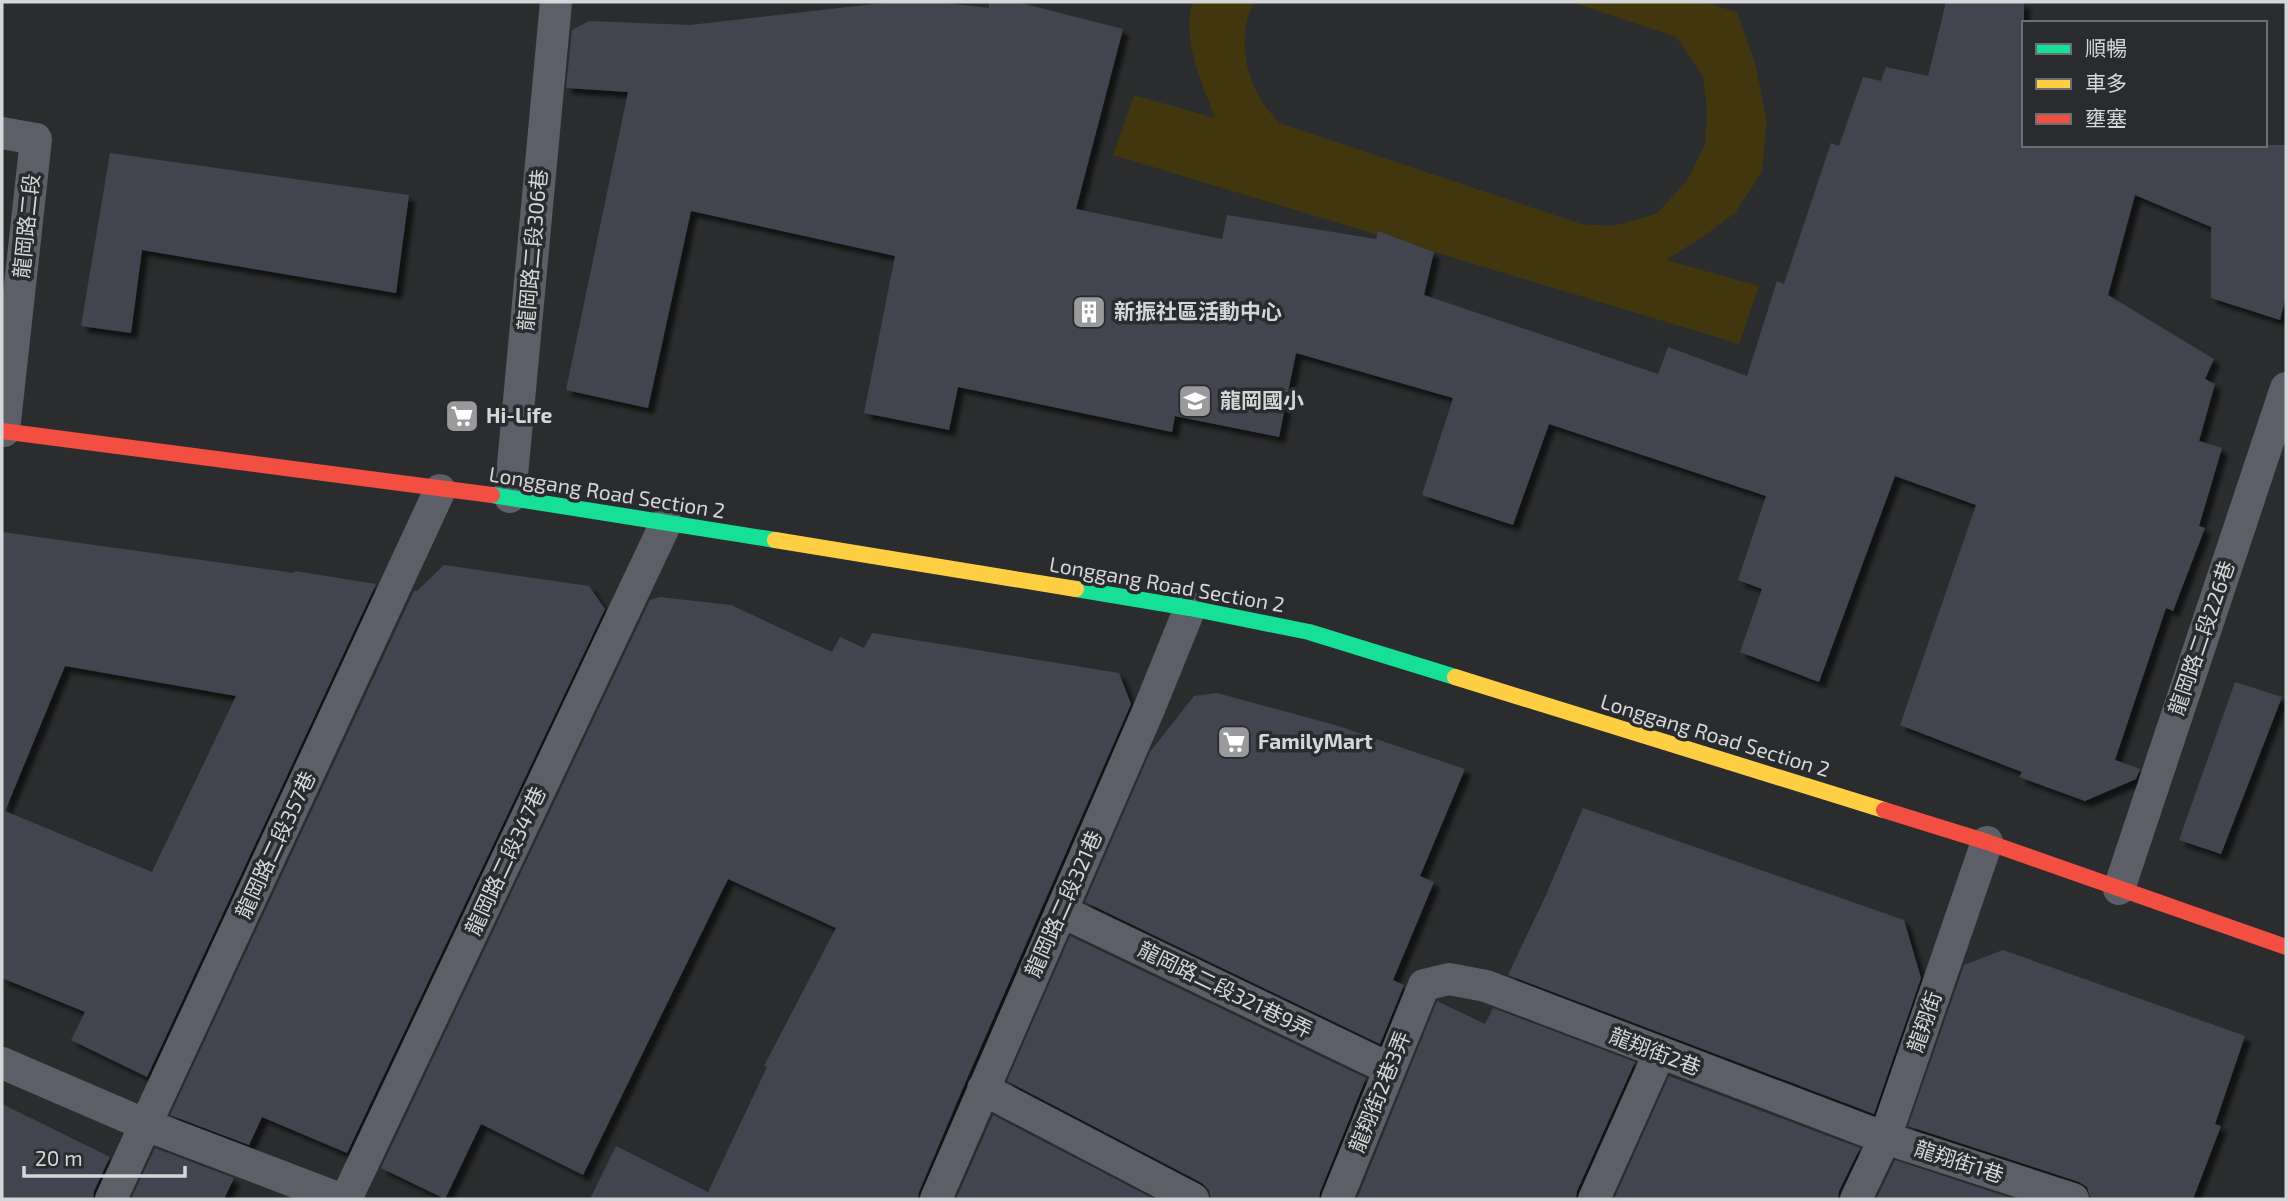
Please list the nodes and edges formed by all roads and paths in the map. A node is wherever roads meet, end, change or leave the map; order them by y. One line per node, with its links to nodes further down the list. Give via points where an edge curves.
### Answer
1 (556, 2): 2 (lane); 7 (lane, 龍岡路二段306巷)
2 (568, 2)
3 (2, 133): 5 (lane, 龍岡路二段, via 36,139)
4 (2286, 388): 11 (lane, 龍岡路二段226巷)
5 (3, 431): 6 (main road, Longgang Road Section 2)
6 (440, 490): 7 (main road, Longgang Road Section 2); 19 (lane, 龍岡路二段357巷)
7 (510, 497): 8 (main road, Longgang Road Section 2)
8 (666, 523): 9 (main road, Longgang Road Section 2); 23 (lane, 龍岡路二段347巷)
9 (1190, 608): 10 (main road, Longgang Road Section 2, via 1309,632); 12 (lane, 龍岡路二段321巷)
10 (1987, 842): 11 (main road, Longgang Road Section 2); 20 (lane, 龍翔街)
11 (2119, 889): 13 (main road, Longgang Road Section 2)
12 (1061, 911): 17 (lane, 龍岡路二段321巷9弄); 18 (lane, 龍岡路二段321巷)
13 (2286, 947)
14 (1424, 985): 15 (lane, 龍翔街2巷, via 1449,979 1486,986); 17 (lane, 龍翔街2巷3弄)
15 (1659, 1054): 20 (lane, 龍翔街2巷); 27 (lane)
16 (2, 1063): 19 (lane)
17 (1390, 1069): 26 (lane, 龍翔街2巷3弄)
18 (984, 1089): 24 (lane, 龍岡路二段321巷); 25 (lane)
19 (146, 1125): 21 (lane, 龍岡路二段357巷); 22 (lane)
20 (1885, 1138): 28 (lane, 龍翔街); 29 (lane, 龍翔街1巷)
21 (111, 1199)
22 (340, 1199)
23 (346, 1199)
24 (936, 1199)
25 (1193, 1199)
26 (1337, 1199)
27 (1594, 1199)
28 (1856, 1199)
29 (2073, 1199)

